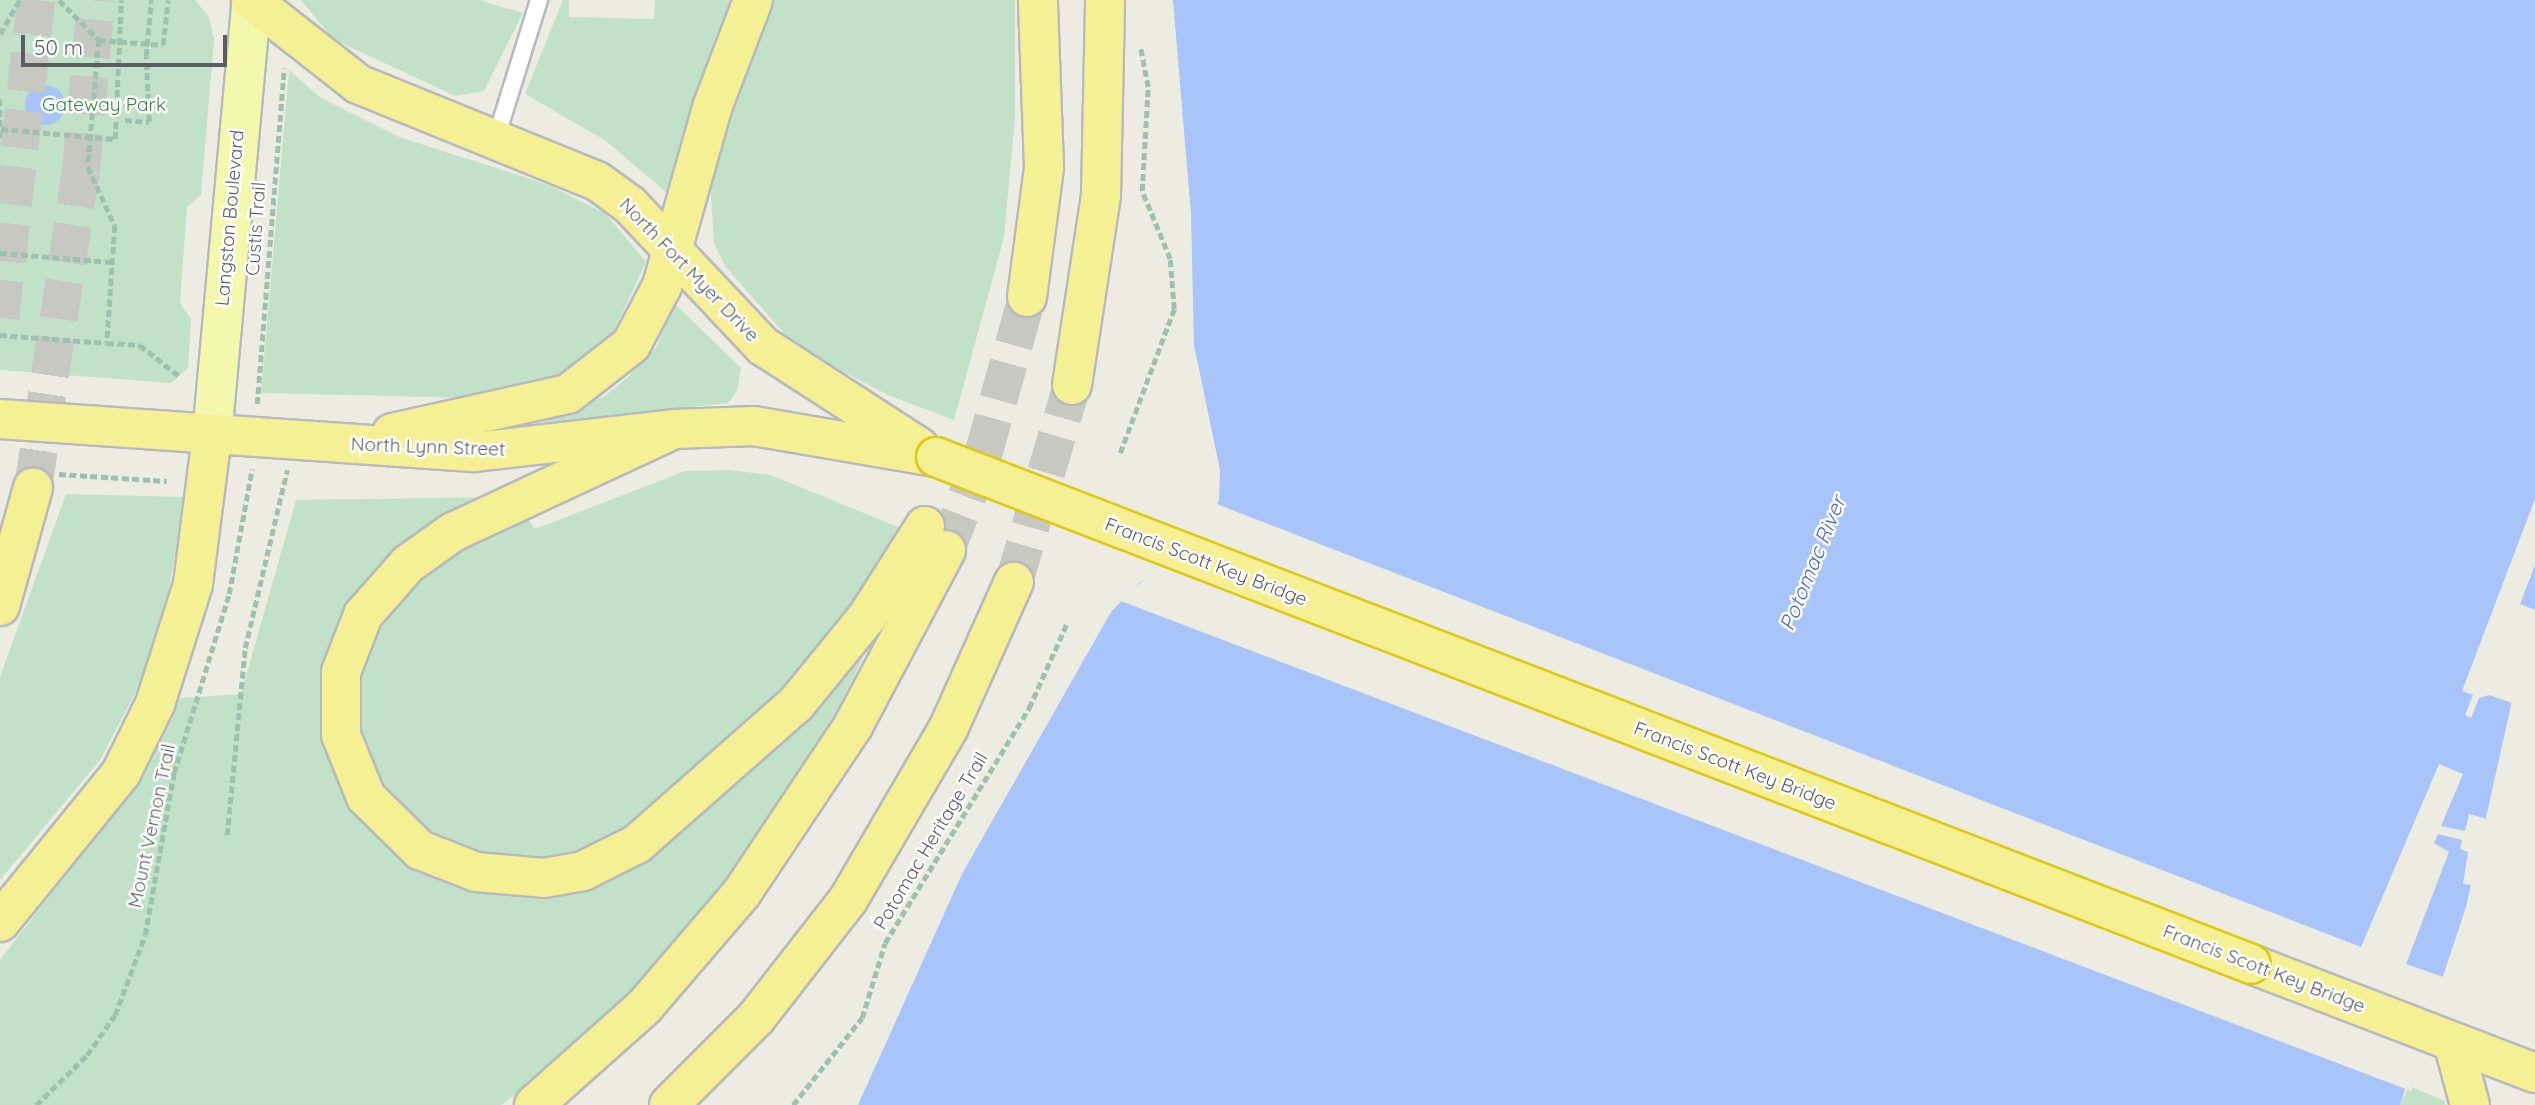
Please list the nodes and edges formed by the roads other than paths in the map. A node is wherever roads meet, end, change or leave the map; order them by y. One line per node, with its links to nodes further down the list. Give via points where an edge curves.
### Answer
1 (251, 0): 6 (highway, North Fort Myer Drive, via 358,83); 12 (main road, Langston Boulevard)
2 (539, 0): 6 (lane)
3 (752, 0): 7 (highway, via 713,105)
4 (1038, 0): 8 (highway, via 1044,167)
5 (1105, 0): 9 (highway, via 1101,195)
6 (496, 138): 7 (highway, North Fort Myer Drive, via 597,181)
7 (673, 250): 13 (highway, via 648,319 592,381 537,404); 14 (highway, North Fort Myer Drive, via 763,346)
8 (1027, 297)
9 (1072, 386)
10 (0, 419): 12 (highway, North Lynn Street)
11 (674, 429): 13 (highway, North Lynn Street, via 475,452); 14 (highway, North Lynn Street, via 791,430); 21 (highway, via 453,532 408,564 363,615 341,673 343,746 378,814 420,850 476,872 544,878 583,871 637,844 796,704 935,538 840,748 741,894 644,1007)
12 (212, 436): 13 (highway, North Lynn Street); 18 (highway, via 193,584 155,704 121,773)
13 (343, 444)
14 (936, 457): 19 (highway, Francis Scott Key Bridge, bridge)
15 (45, 481): 17 (highway)
16 (1014, 582): 22 (highway, via 949,727 848,900 756,1018)
17 (0, 606)
18 (0, 922)
19 (2453, 1042): 20 (highway, Francis Scott Key Bridge); 23 (highway)
20 (2535, 1073)
21 (534, 1105)
22 (669, 1105)
23 (2470, 1105)

